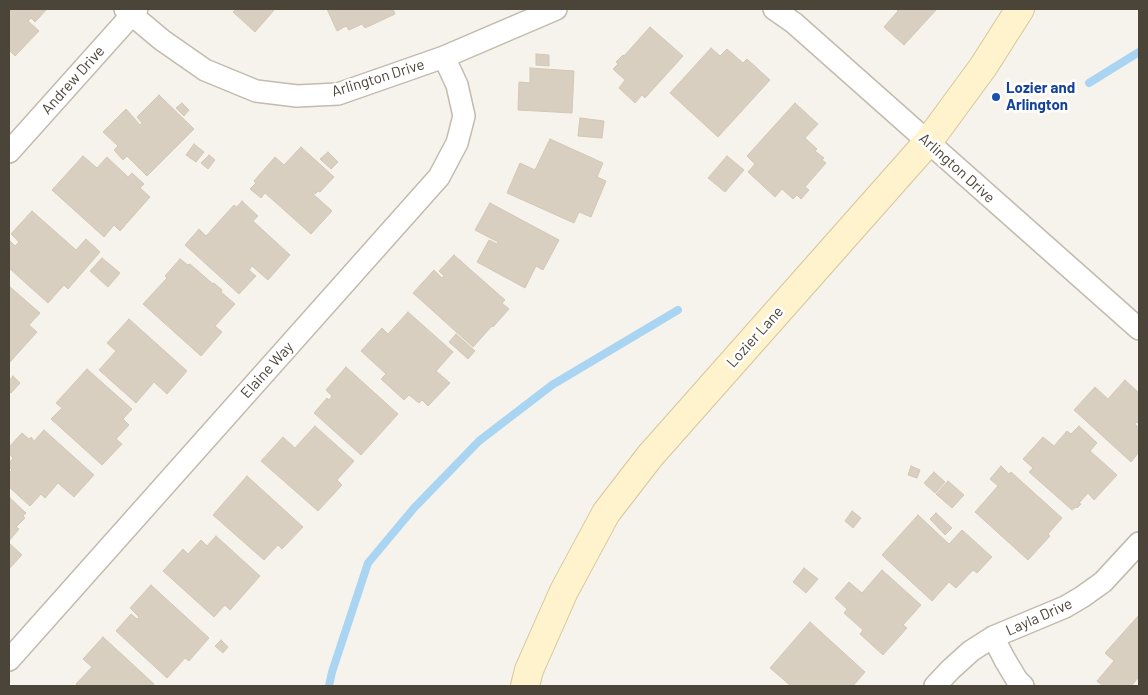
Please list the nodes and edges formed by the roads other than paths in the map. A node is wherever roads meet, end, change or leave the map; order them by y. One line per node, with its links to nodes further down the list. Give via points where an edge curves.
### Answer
1 (556, 9): 5 (street, Arlington Drive)
2 (774, 9): 6 (street, Arlington Drive)
3 (1020, 9): 6 (main road, Lozier Lane, via 984,67)
4 (131, 11): 5 (street, Arlington Drive, via 162,40 205,70 256,90 297,96 338,94); 7 (street, Andrew Drive)
5 (444, 57): 11 (street, Elaine Way, via 457,85 464,116 457,143 439,177)
6 (928, 142): 8 (street, Arlington Drive); 12 (main road, Lozier Lane, via 650,456 606,513 564,592)
7 (9, 152)
8 (1139, 329)
9 (1139, 543): 10 (street, Layla Drive, via 1102,582 1082,597)
10 (993, 637): 13 (street, Layla Drive, via 971,651); 14 (street)
11 (9, 660)
12 (525, 686)
13 (935, 686)
14 (1023, 686)

